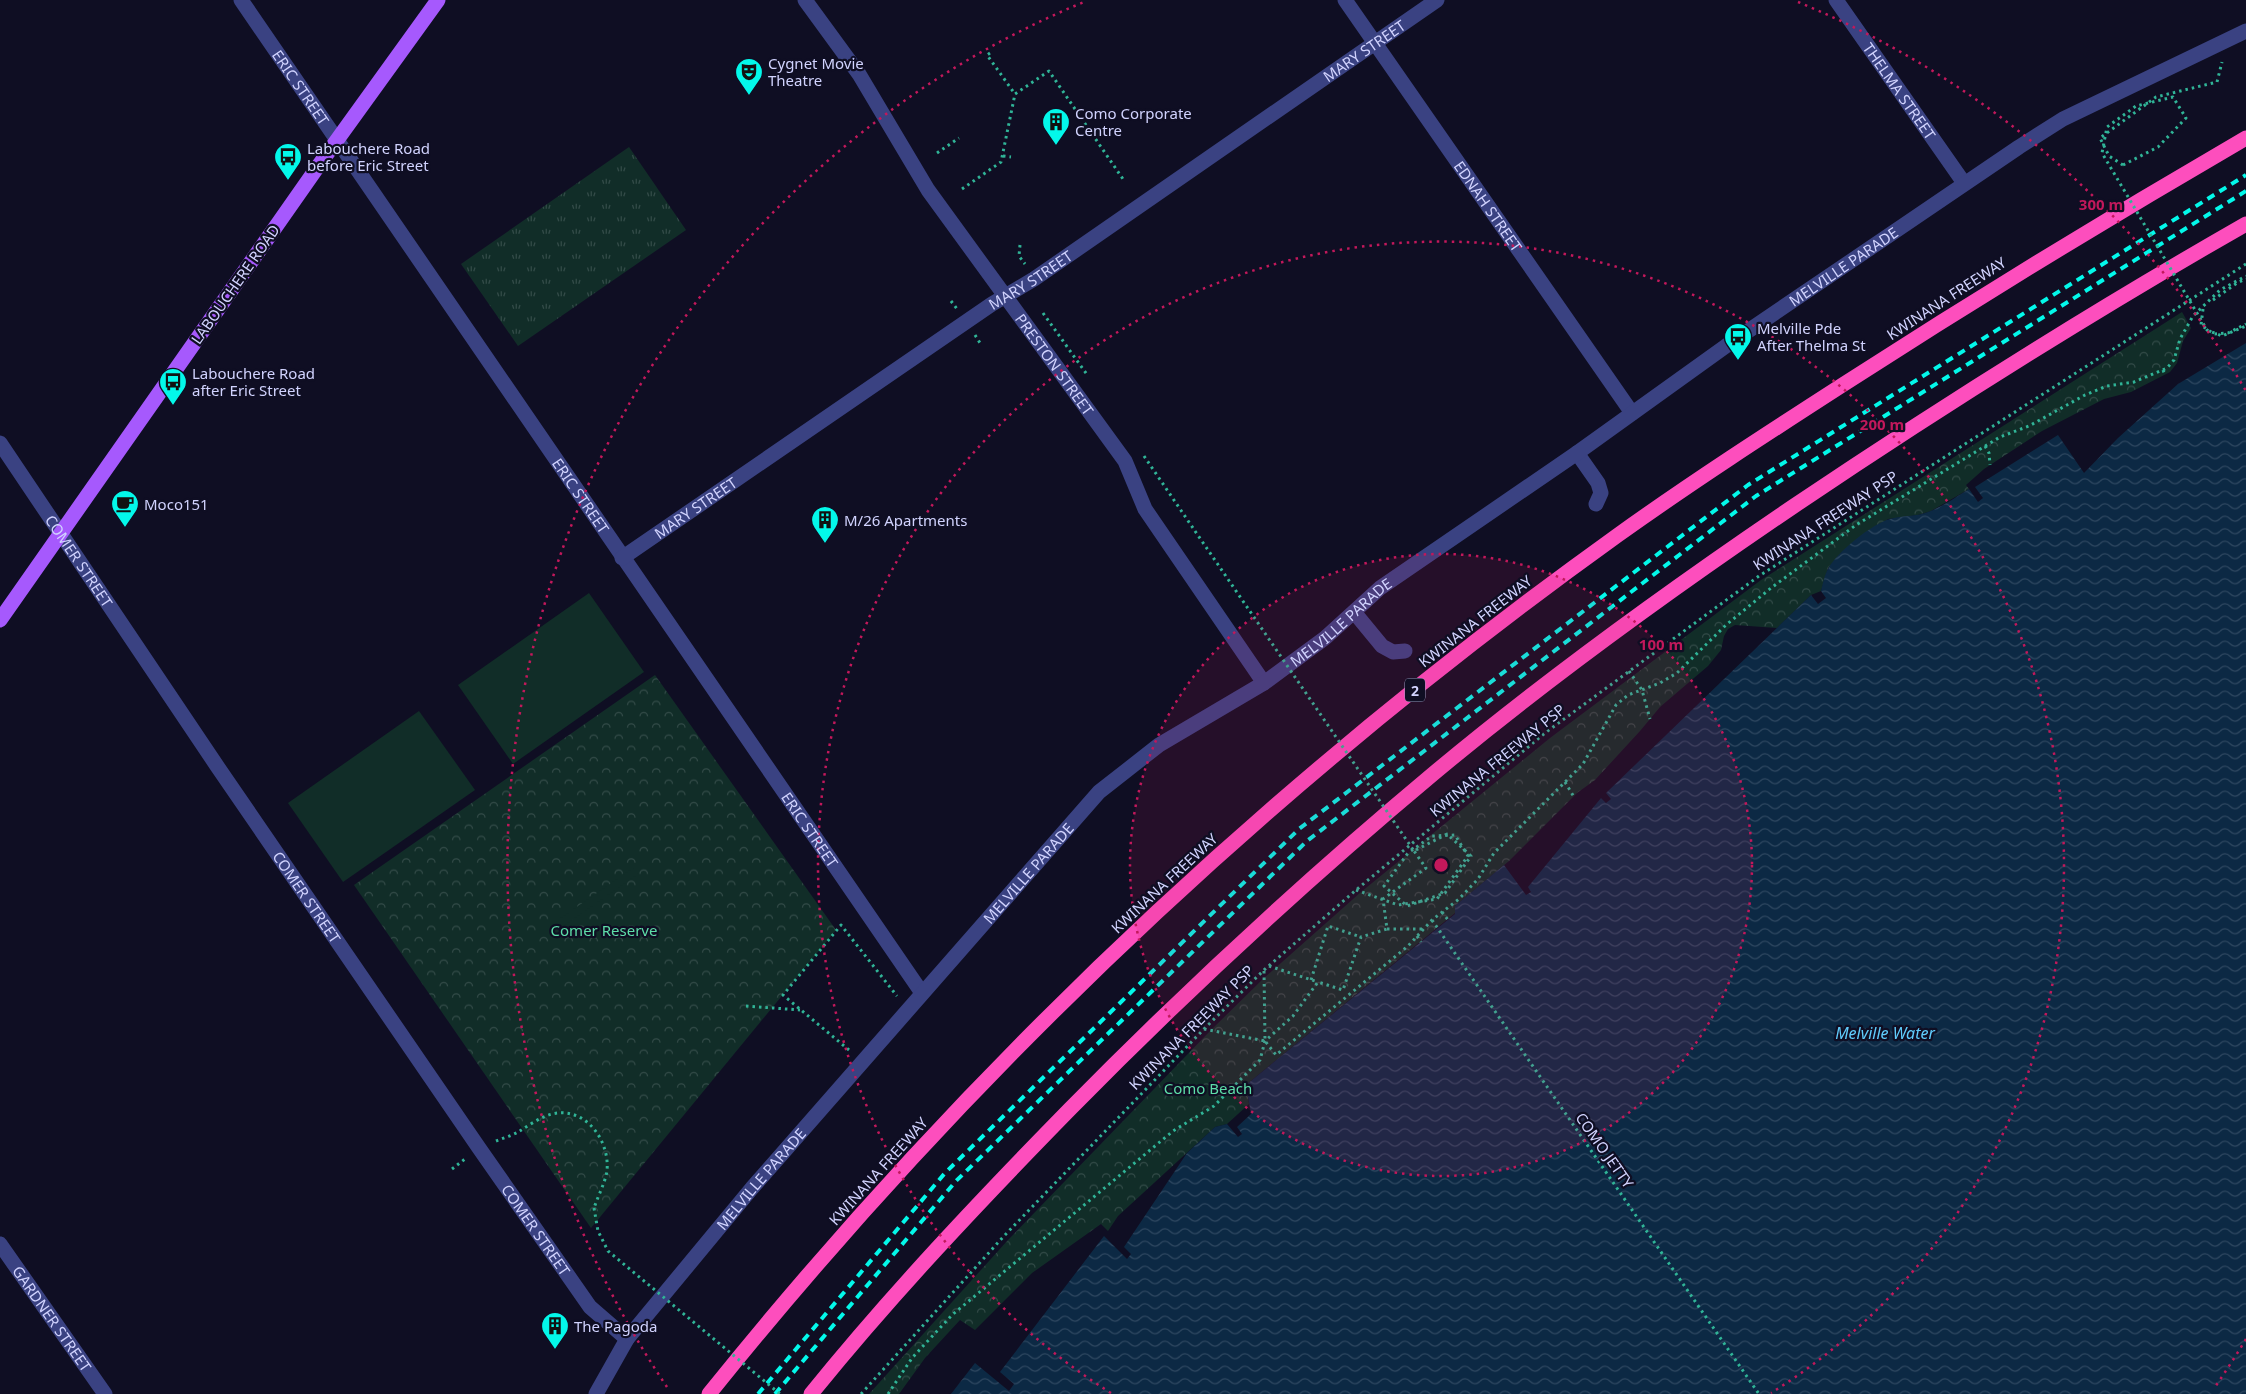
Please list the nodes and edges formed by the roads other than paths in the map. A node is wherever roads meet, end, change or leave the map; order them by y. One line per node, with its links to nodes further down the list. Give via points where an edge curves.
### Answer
1 (240, 0): 10 (street, ERIC STREET)
2 (438, 0): 10 (main road, LABOUCHERE ROAD)
3 (805, 0): 13 (street, PRESTON STREET, via 859,74 928,190)
4 (1345, 0): 8 (street, EDNAH STREET)
5 (1437, 0): 8 (street, MARY STREET)
6 (1836, 0): 11 (street, THELMA STREET)
7 (2246, 31): 11 (street, MELVILLE PARADE, via 2063,119)
8 (1375, 43): 13 (street, MARY STREET); 14 (street, EDNAH STREET)
9 (2246, 138): 29 (highway, KWINANA FREEWAY / 2, via 1991,289 1740,452 1618,535 1381,716 1200,872 1022,1042 848,1229)
10 (338, 139): 18 (main road, LABOUCHERE ROAD); 19 (street, ERIC STREET)
11 (1964, 183): 14 (street, MELVILLE PARADE)
12 (2246, 224): 30 (highway, via 2030,351 1875,452 1663,596 1437,771 1319,870 1166,1012 968,1213)
13 (1004, 298): 19 (street, MARY STREET); 23 (street, PRESTON STREET, via 1125,461 1145,509)
14 (1632, 413): 16 (street, MELVILLE PARADE)
15 (0, 443): 18 (street, COMER STREET)
16 (1577, 453): 17 (street, via 1598,483 1601,493); 20 (street, MELVILLE PARADE, via 1380,588)
17 (1596, 504)
18 (61, 532): 21 (main road, LABOUCHERE ROAD); 26 (street, COMER STREET, via 217,766 590,1307)
19 (622, 558): 24 (street, ERIC STREET)
20 (1354, 612): 22 (street, via 1382,646 1393,652); 23 (street, MELVILLE PARADE)
21 (0, 620)
22 (1405, 651)
23 (1264, 683): 24 (street, MELVILLE PARADE, via 1159,745 1099,792)
24 (922, 993): 26 (street, MELVILLE PARADE, via 752,1188)
25 (0, 1244): 27 (street, GARDNER STREET)
26 (627, 1339): 28 (street, MELVILLE PARADE)
27 (105, 1394)
28 (596, 1394)
29 (709, 1394)
30 (810, 1394)

